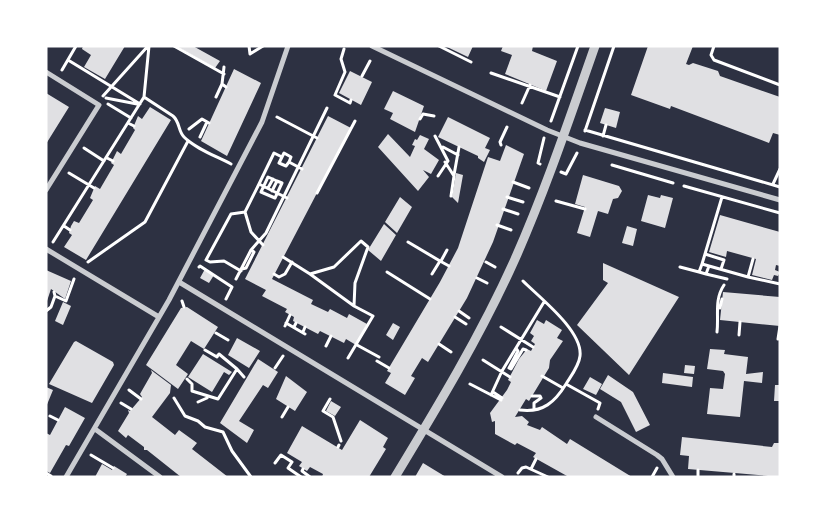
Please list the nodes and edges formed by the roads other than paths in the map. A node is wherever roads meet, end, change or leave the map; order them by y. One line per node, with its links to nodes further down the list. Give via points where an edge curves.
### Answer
1 (288, 46): 9 (street, via 262,122)
2 (372, 46): 5 (street)
3 (595, 46): 5 (street)
4 (46, 72): 6 (street, via 99,106)
5 (564, 136): 7 (street); 12 (street, via 503,284 468,355)
6 (46, 190)
7 (780, 200)
8 (47, 250): 10 (street)
9 (178, 282): 10 (street); 12 (street)
10 (159, 317): 13 (street)
11 (596, 417): 18 (street, via 657,455)
12 (424, 428): 16 (street); 17 (street)
13 (94, 429): 14 (street); 15 (street)
14 (66, 477)
15 (160, 477)
16 (395, 477)
17 (502, 477)
18 (673, 477)

